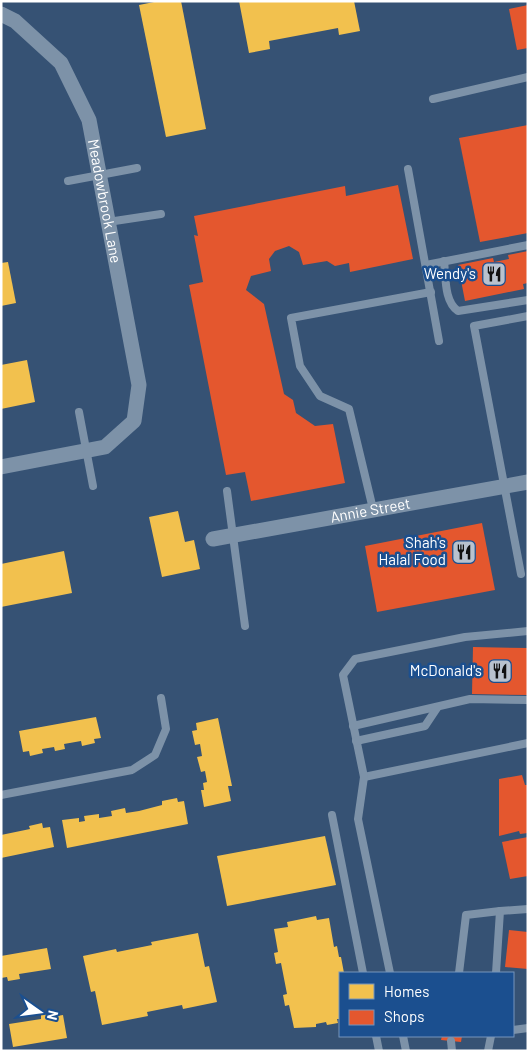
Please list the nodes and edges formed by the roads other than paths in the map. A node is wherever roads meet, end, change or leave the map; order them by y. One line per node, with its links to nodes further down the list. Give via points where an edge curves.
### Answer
1 (1, 14): 6 (street, Meadowbrook Lane, via 15,21 61,63 90,120)
2 (528, 77): 3 (lane)
3 (433, 99)
4 (137, 168): 6 (lane)
5 (408, 169): 12 (lane)
6 (100, 175): 7 (lane); 9 (street, Meadowbrook Lane)
7 (68, 181)
8 (161, 214): 9 (lane)
9 (108, 222): 18 (street, Meadowbrook Lane, via 140,385 134,421 105,447)
10 (528, 245): 11 (lane)
11 (444, 262): 12 (lane); 14 (lane, via 449,300 458,311)
12 (426, 265): 13 (lane)
13 (431, 292): 16 (lane); 24 (lane, via 290,318 300,366 320,396 350,409)
14 (528, 300)
15 (528, 316): 21 (lane, via 474,326)
16 (439, 341)
17 (79, 412): 18 (lane)
18 (86, 450): 19 (street); 22 (lane)
19 (1, 467)
20 (528, 482): 21 (street, Annie Street)
21 (504, 485): 24 (street, Annie Street); 27 (lane)
22 (93, 486)
23 (227, 492): 25 (lane)
24 (373, 509): 25 (street, Annie Street)
25 (234, 535): 26 (street, Annie Street); 28 (lane)
26 (213, 539)
27 (521, 574)
28 (245, 626)
29 (528, 632): 33 (lane, via 465,638 355,659 343,675)
30 (161, 698): 37 (lane, via 166,729 155,755 132,770)
31 (528, 700): 32 (lane, via 470,699)
32 (437, 708): 33 (lane); 34 (lane, via 425,726)
33 (353, 726): 34 (lane)
34 (356, 741): 36 (lane)
35 (528, 743): 36 (lane)
36 (364, 777): 42 (lane, via 358,820)
37 (1, 795)
38 (332, 815): 41 (lane)
39 (528, 909): 40 (lane)
40 (500, 911): 43 (lane, via 466,915); 44 (lane)
41 (363, 972)
42 (390, 972)
43 (459, 972)
44 (496, 972)
45 (528, 1028): 46 (lane)
46 (514, 1030)
47 (376, 1037): 51 (lane)
48 (403, 1037): 52 (lane)
49 (491, 1037): 54 (lane)
50 (451, 1041): 53 (lane)
51 (378, 1051)
52 (406, 1051)
53 (452, 1051)
54 (488, 1051)

